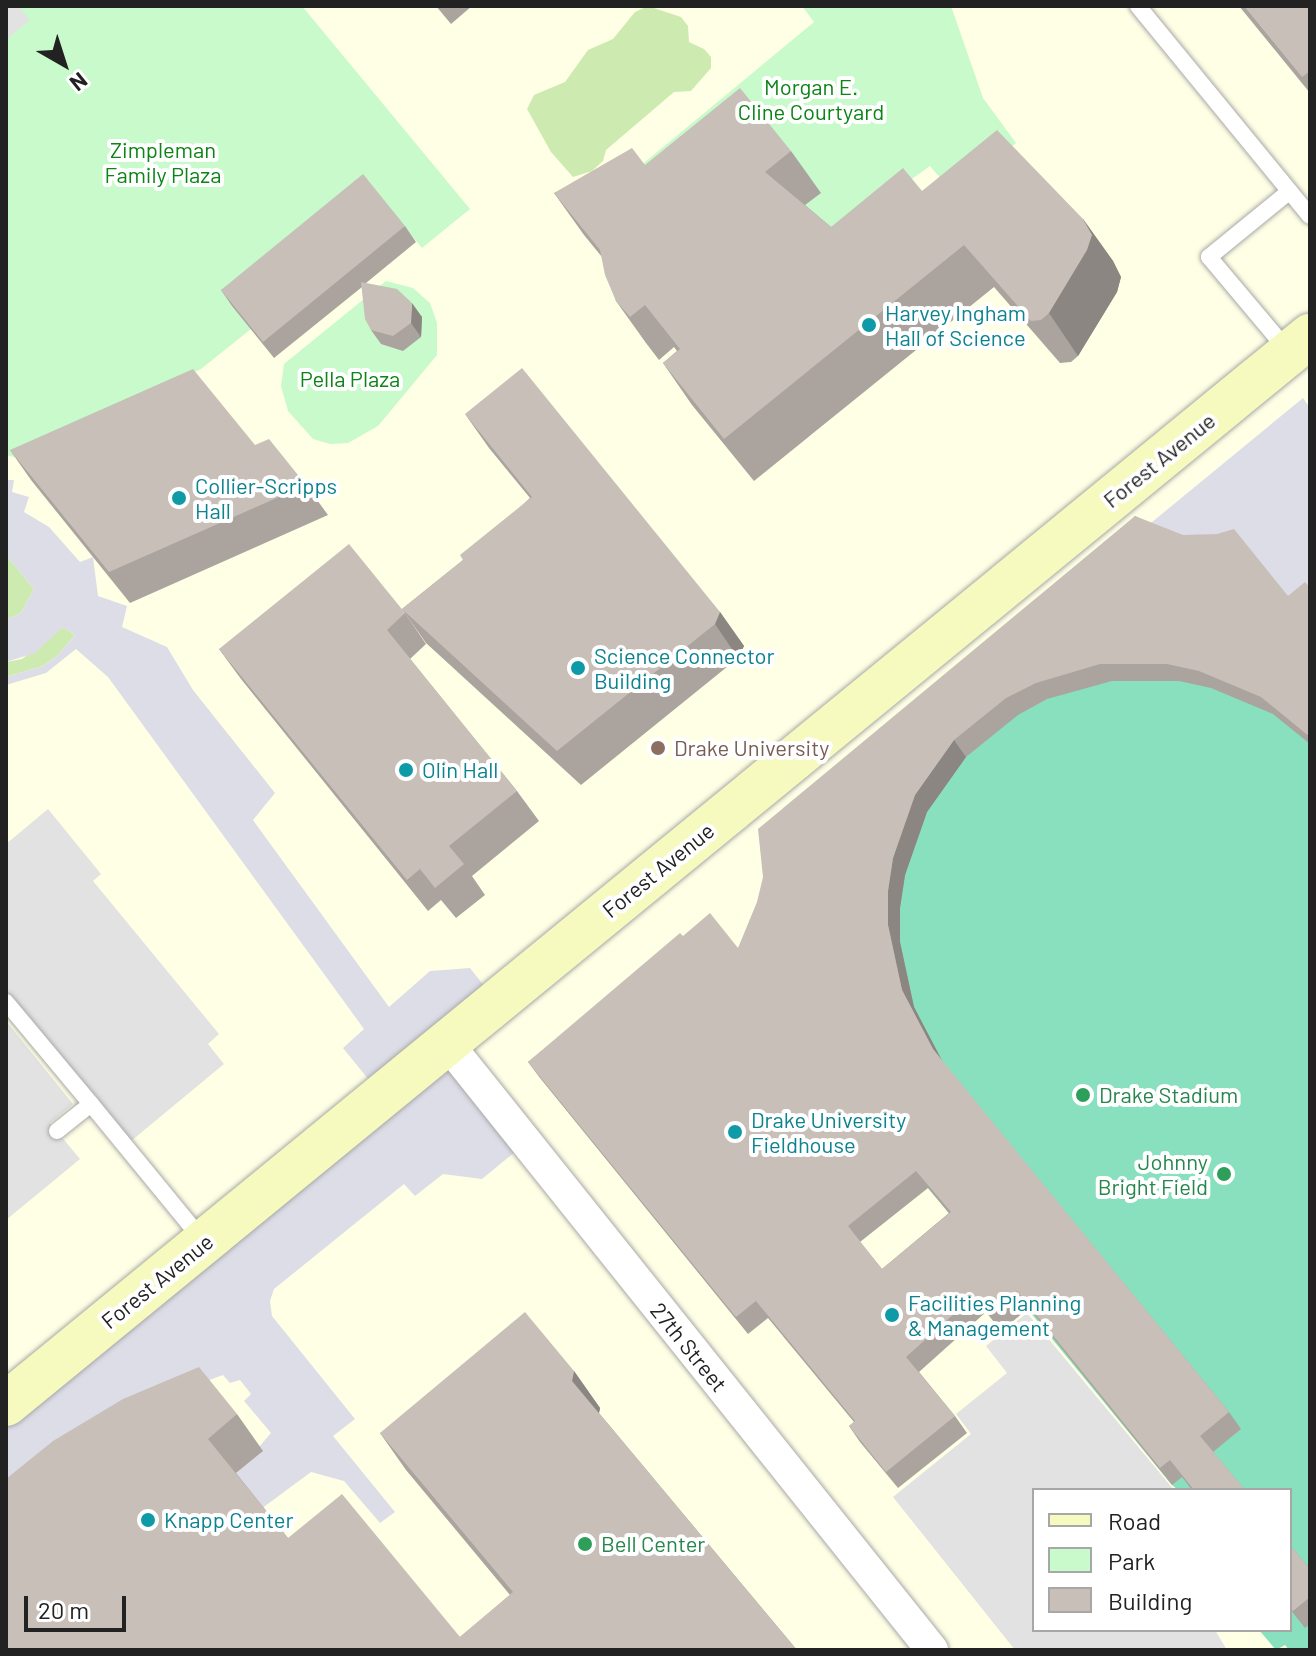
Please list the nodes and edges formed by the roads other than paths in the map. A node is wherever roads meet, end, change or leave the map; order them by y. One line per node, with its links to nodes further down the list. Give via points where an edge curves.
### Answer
1 (1138, 6): 2 (lane)
2 (1290, 191): 3 (lane); 4 (lane, via 1209,257)
3 (1310, 216)
4 (1300, 344): 6 (main road, Forest Avenue)
5 (6, 1002): 7 (lane)
6 (447, 1043): 9 (main road, Forest Avenue); 11 (street, 27th Street)
7 (91, 1104): 8 (lane); 9 (lane)
8 (57, 1131)
9 (204, 1242): 10 (main road, Forest Avenue)
10 (6, 1404)
11 (932, 1650)

